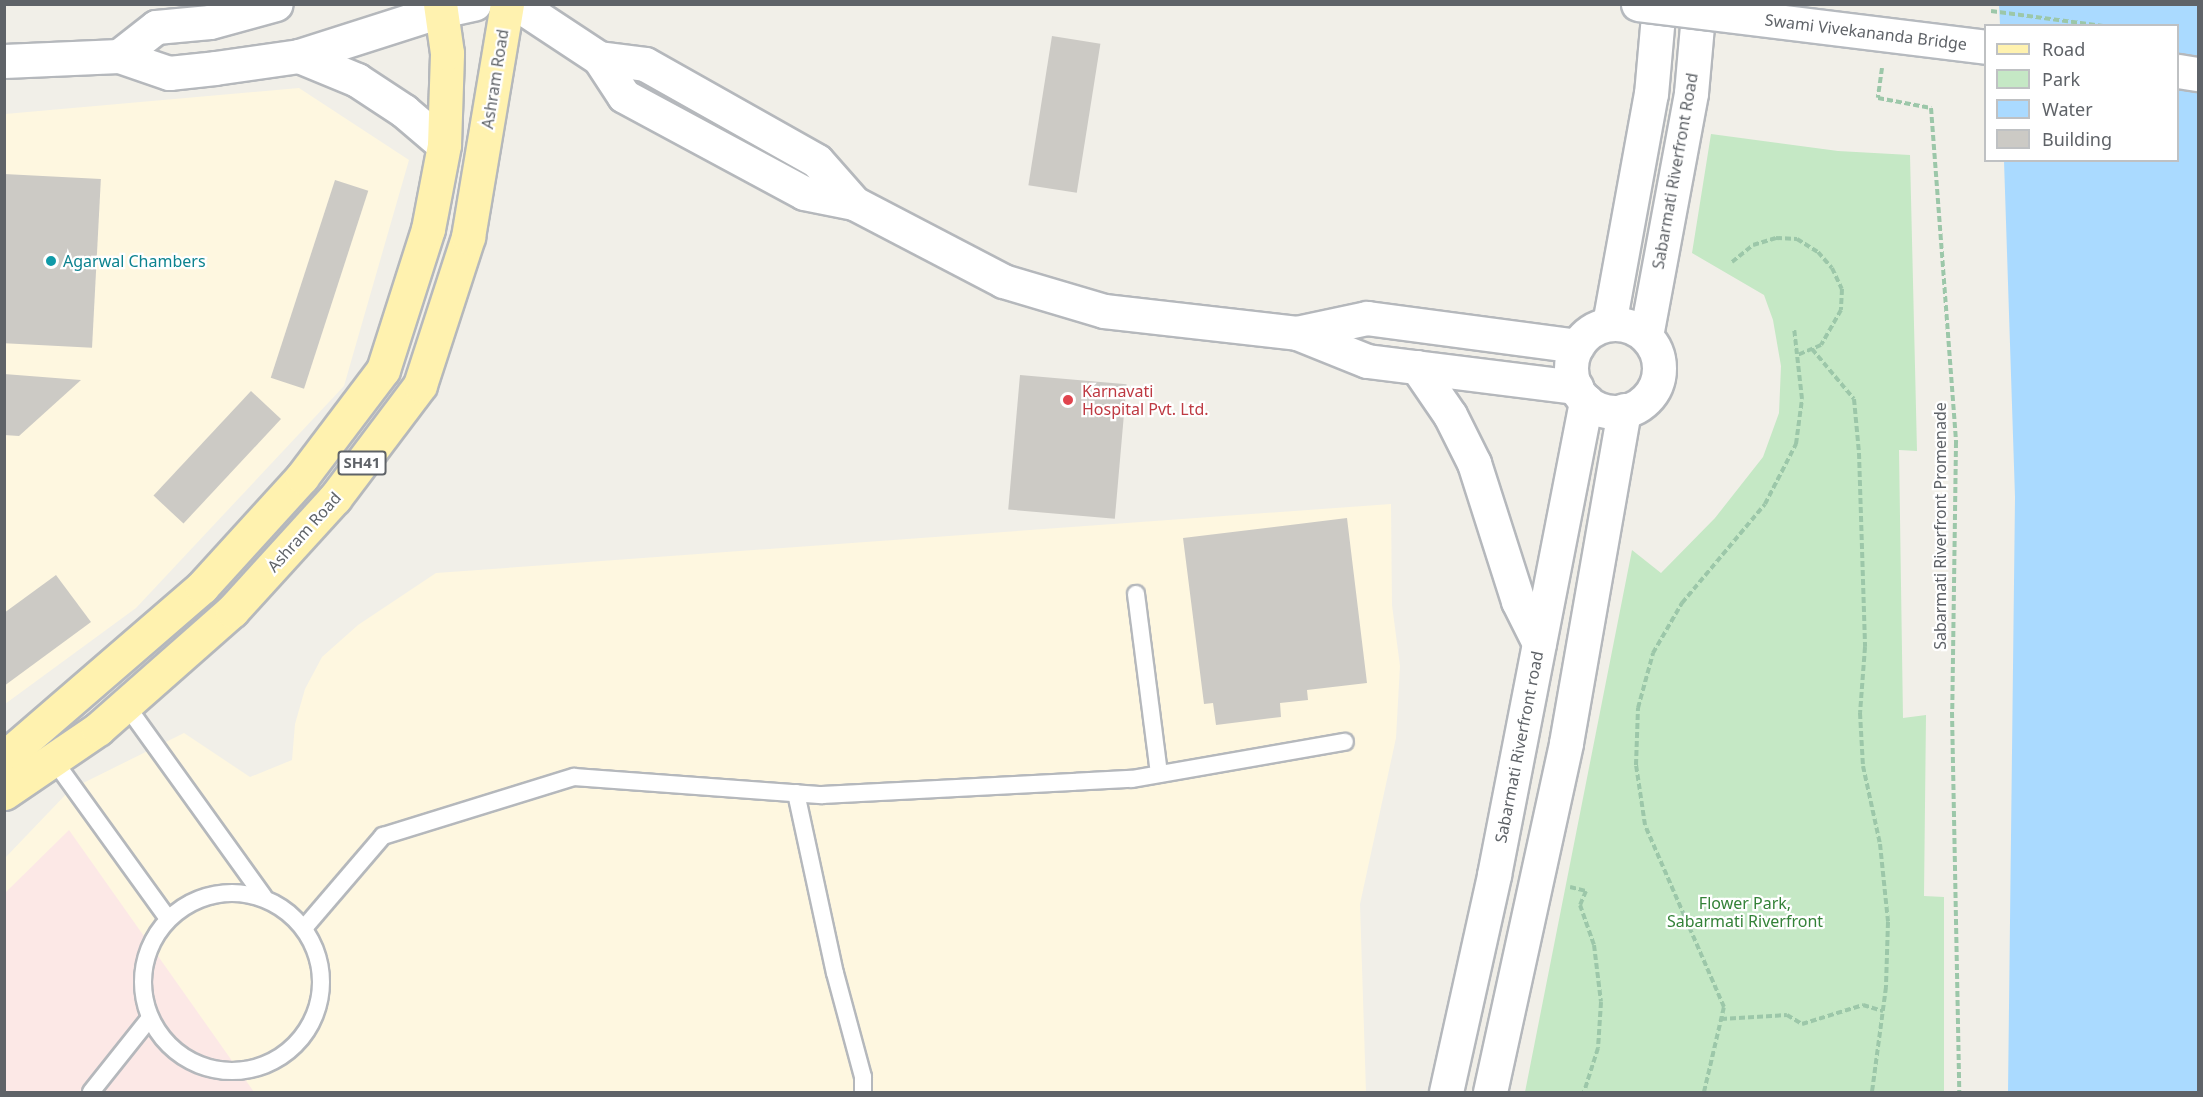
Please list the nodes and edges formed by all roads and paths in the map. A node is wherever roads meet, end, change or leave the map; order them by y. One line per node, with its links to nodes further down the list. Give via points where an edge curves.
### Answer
1 (276, 4): 12 (street, via 210,22 156,27)
2 (474, 4): 8 (street)
3 (507, 4): 32 (main road, Ashram Road / SH41, via 468,237 420,385 335,498 232,611)
4 (517, 4): 22 (street, via 599,58 645,64 817,161 854,203 1003,280 1092,308)
5 (1638, 4): 11 (street, Swami Vivekananda Bridge, bridge)
6 (1659, 4): 20 (street, via 1652,94)
7 (1699, 4): 23 (street, Sabarmati Riverfront Road, via 1691,93)
8 (440, 8): 13 (street); 18 (main road, via 447,53)
9 (1979, 9): 10 (path)
10 (2088, 24)
11 (1984, 47)
12 (119, 56): 13 (street, via 168,74); 14 (street)
13 (298, 56): 18 (street, via 357,80 404,111)
14 (4, 61)
15 (1882, 63): 55 (path, Sabarmati Riverfront Promenade, via 1878,98 1931,108 1934,144 1956,442 1952,712)
16 (2179, 71): 17 (street)
17 (2199, 74)
18 (444, 145): 33 (main road, via 428,230 383,370 302,477 202,587)
19 (1732, 262): 25 (path, via 1753,245 1776,238 1797,239 1818,252 1832,268 1842,289 1841,310 1834,328 1821,345)
20 (1609, 324): 23 (street, via 1634,328); 24 (street, via 1594,329)
21 (1794, 328): 26 (path)
22 (1297, 333): 24 (street, via 1367,318); 27 (street, via 1367,361)
23 (1646, 336): 29 (street, via 1659,360 1654,387 1646,399)
24 (1578, 345): 28 (street, via 1571,364)
25 (1812, 348): 26 (path); 45 (path, via 1854,399 1865,647 1860,713 1863,766 1880,844 1888,922)
26 (1798, 355): 47 (path, via 1802,399 1796,444 1764,504 1682,603 1653,654 1638,708 1636,765 1645,825 1724,1007)
27 (1417, 367): 28 (street); 31 (street, via 1450,415 1474,463 1518,601)
28 (1581, 394): 29 (street, via 1603,410); 31 (street, Sabarmati Riverfront road)
29 (1624, 410): 41 (street, via 1566,743)
30 (1136, 594): 37 (lane)
31 (1539, 643): 40 (street, Sabarmati Riverfront road)
32 (126, 705): 36 (main road, Ashram Road / SH41); 42 (lane)
33 (33, 734): 35 (main road); 36 (lane)
34 (1345, 742): 37 (lane)
35 (4, 758)
36 (54, 759): 38 (main road, Ashram Road / SH41); 43 (lane)
37 (1159, 774): 39 (lane)
38 (4, 793)
39 (796, 793): 44 (lane, via 574,777 383,836); 49 (lane, via 835,973 863,1077)
40 (1494, 875): 41 (street); 50 (street, Sabarmati Riverfront road)
41 (1551, 886): 51 (street); 52 (path, via 1586,891 1580,906 1594,945 1601,1002 1598,1048)
42 (264, 897): 43 (lane, via 213,892); 44 (lane)
43 (167, 917): 46 (lane, via 142,965)
44 (304, 927): 46 (lane, via 322,974 321,984 312,1023 278,1059 230,1072 182,1057)
45 (1883, 1011): 47 (path, via 1863,1005 1802,1023 1787,1015); 54 (path)
46 (148, 1019): 48 (lane)
47 (1721, 1019): 53 (path)
48 (91, 1092)
49 (863, 1092)
50 (1446, 1092)
51 (1490, 1092)
52 (1584, 1092)
53 (1704, 1092)
54 (1872, 1092)
55 (1959, 1092)

